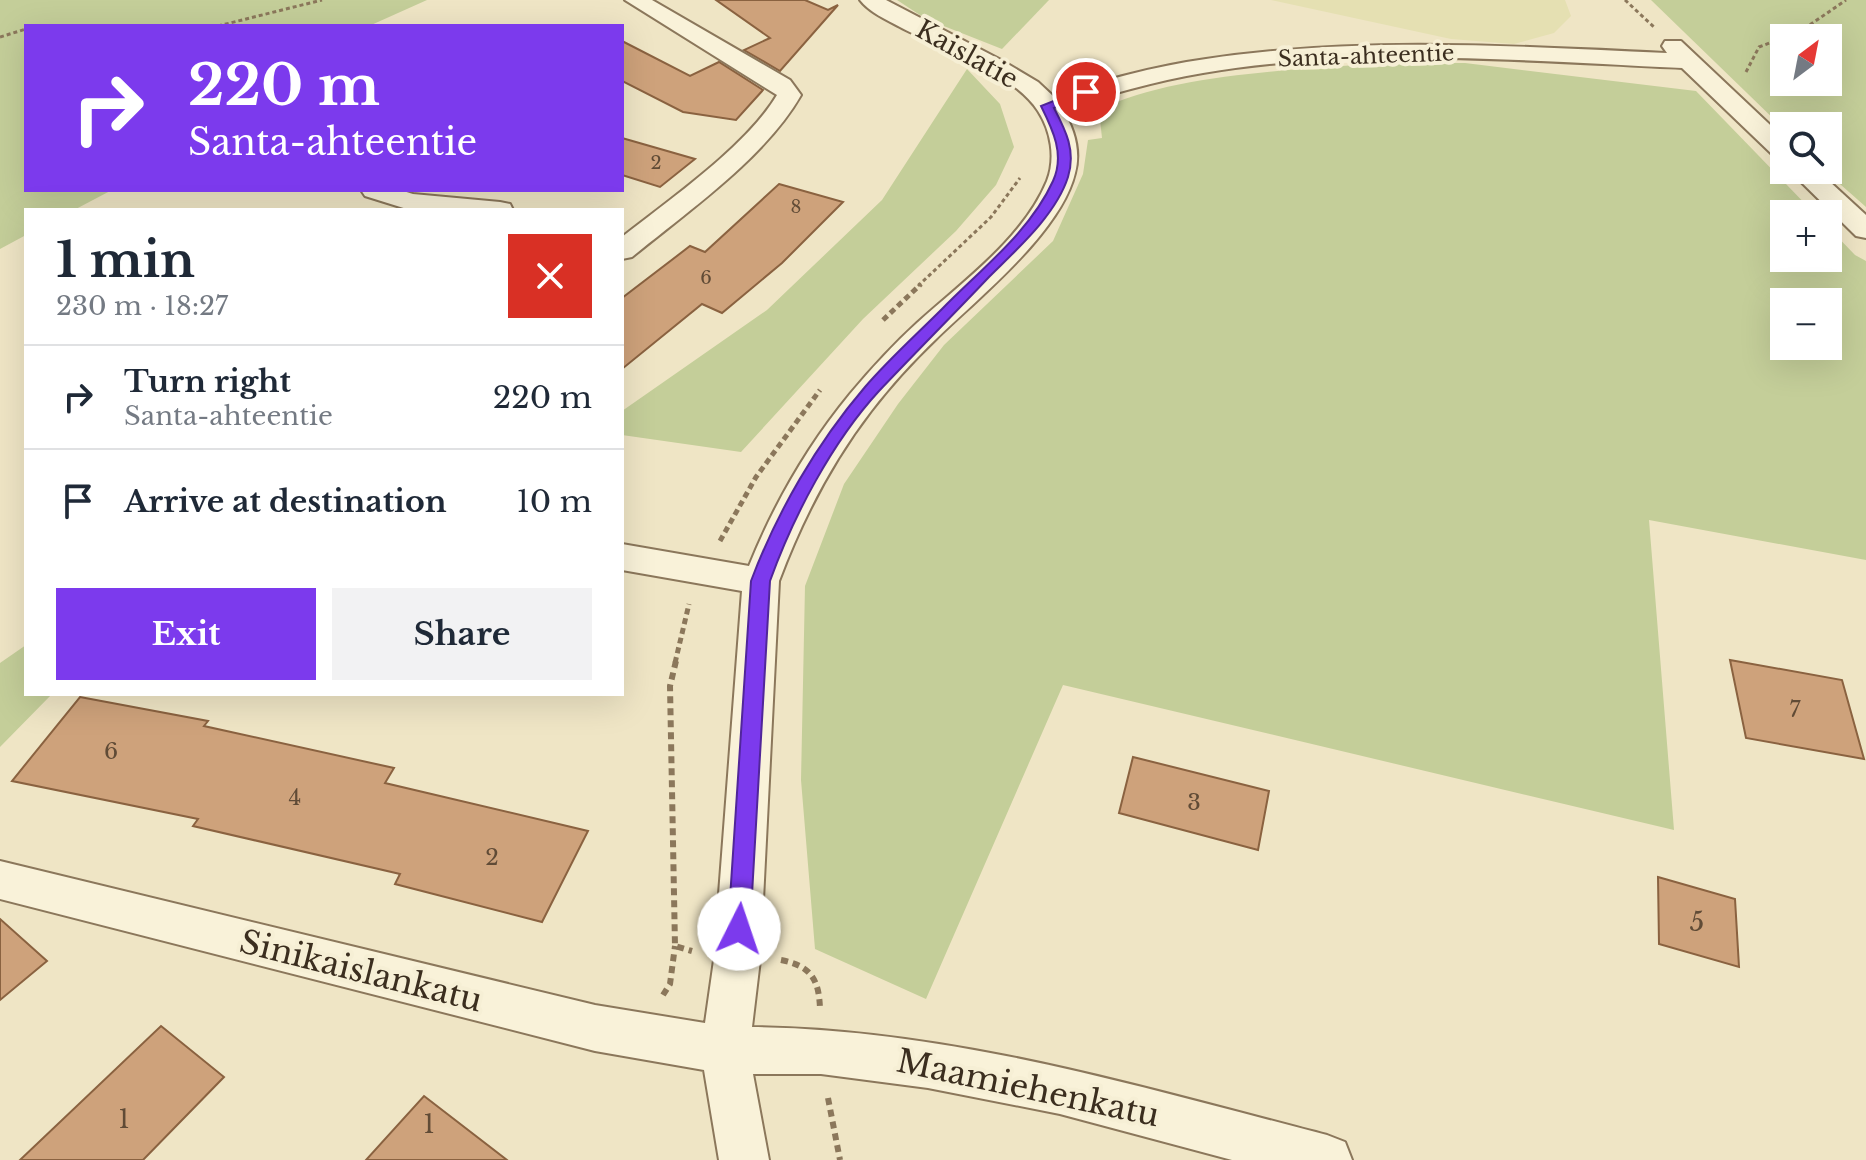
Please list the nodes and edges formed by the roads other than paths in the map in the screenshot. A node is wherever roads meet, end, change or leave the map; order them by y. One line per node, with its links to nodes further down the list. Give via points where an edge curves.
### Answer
1 (636, 0): 11 (street, via 782,85 789,95 760,132)
2 (871, 0): 5 (street, Kaislatie, via 989,61)
3 (1672, 44): 4 (street)
4 (1691, 61): 5 (street, Santa-ahteentie, via 1421,50 1322,54 1150,77); 6 (street)
5 (1047, 106): 13 (street, Kaislatie, via 1061,134 1065,158 1061,180 1049,200 1011,249 870,391 802,490 778,532)
6 (1770, 138)
7 (1817, 184): 10 (street)
8 (380, 192): 9 (street, via 410,202)
9 (478, 208)
10 (1866, 230)
11 (624, 249)
12 (624, 557): 13 (street)
13 (761, 581): 15 (street, Kaislatie, via 737,960)
14 (0, 880): 15 (street, Sinikaislankatu, via 595,1028)
15 (725, 1050): 16 (street, Kaislatie); 17 (street, Maamiehenkatu, via 821,1051 928,1064 1060,1090)
16 (744, 1160)
17 (1327, 1160)

